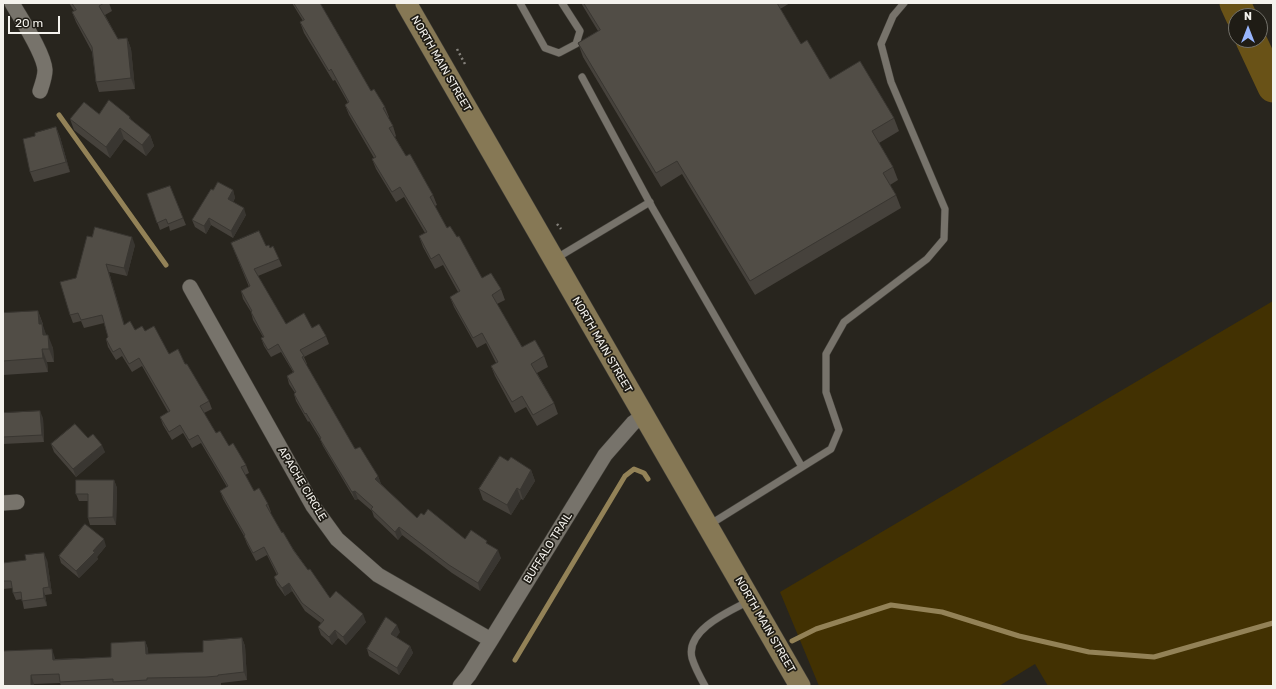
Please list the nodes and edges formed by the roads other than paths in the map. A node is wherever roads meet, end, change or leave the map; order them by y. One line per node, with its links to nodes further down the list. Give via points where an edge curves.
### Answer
1 (12, 3): 7 (street, via 43,58 45,71)
2 (406, 3): 9 (street, NORTH MAIN STREET)
3 (520, 3): 4 (lane, via 546,48 559,53 576,44 580,31)
4 (562, 3)
5 (904, 3): 12 (lane, via 892,16 881,44 891,82 945,209 944,239 927,259 844,322 826,354 826,392 839,430 831,449)
6 (582, 77): 8 (lane)
7 (40, 91)
8 (650, 202): 9 (lane); 12 (lane)
9 (554, 260): 11 (street, NORTH MAIN STREET)
10 (190, 287): 15 (street, APACHE CIRCLE, via 312,506 337,539 378,575)
11 (643, 416): 13 (street, NORTH MAIN STREET); 15 (street, BUFFALO TRAIL, via 633,423 605,454)
12 (802, 467): 13 (lane)
13 (707, 526): 14 (street, NORTH MAIN STREET)
14 (750, 600): 17 (lane, via 705,626 695,639 692,657); 18 (street, NORTH MAIN STREET)
15 (491, 640): 16 (street, BUFFALO TRAIL)
16 (460, 686)
17 (705, 686)
18 (800, 686)

